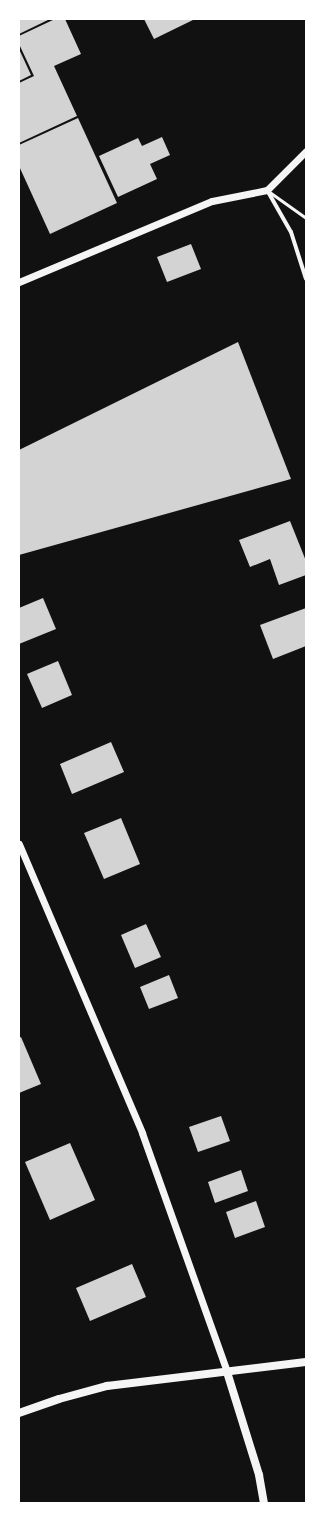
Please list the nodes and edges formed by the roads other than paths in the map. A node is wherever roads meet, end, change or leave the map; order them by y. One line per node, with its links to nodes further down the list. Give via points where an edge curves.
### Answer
1 (306, 151): 2 (street)
2 (267, 190): 3 (lane); 4 (street, via 291,232); 5 (street, via 212,202)
3 (306, 218)
4 (306, 279)
5 (19, 282)
6 (19, 844): 8 (street, via 142,1133)
7 (306, 1362): 8 (main road)
8 (226, 1372): 9 (main road, via 107,1386 59,1398); 10 (main road, via 259,1475)
9 (19, 1413)
10 (264, 1503)

